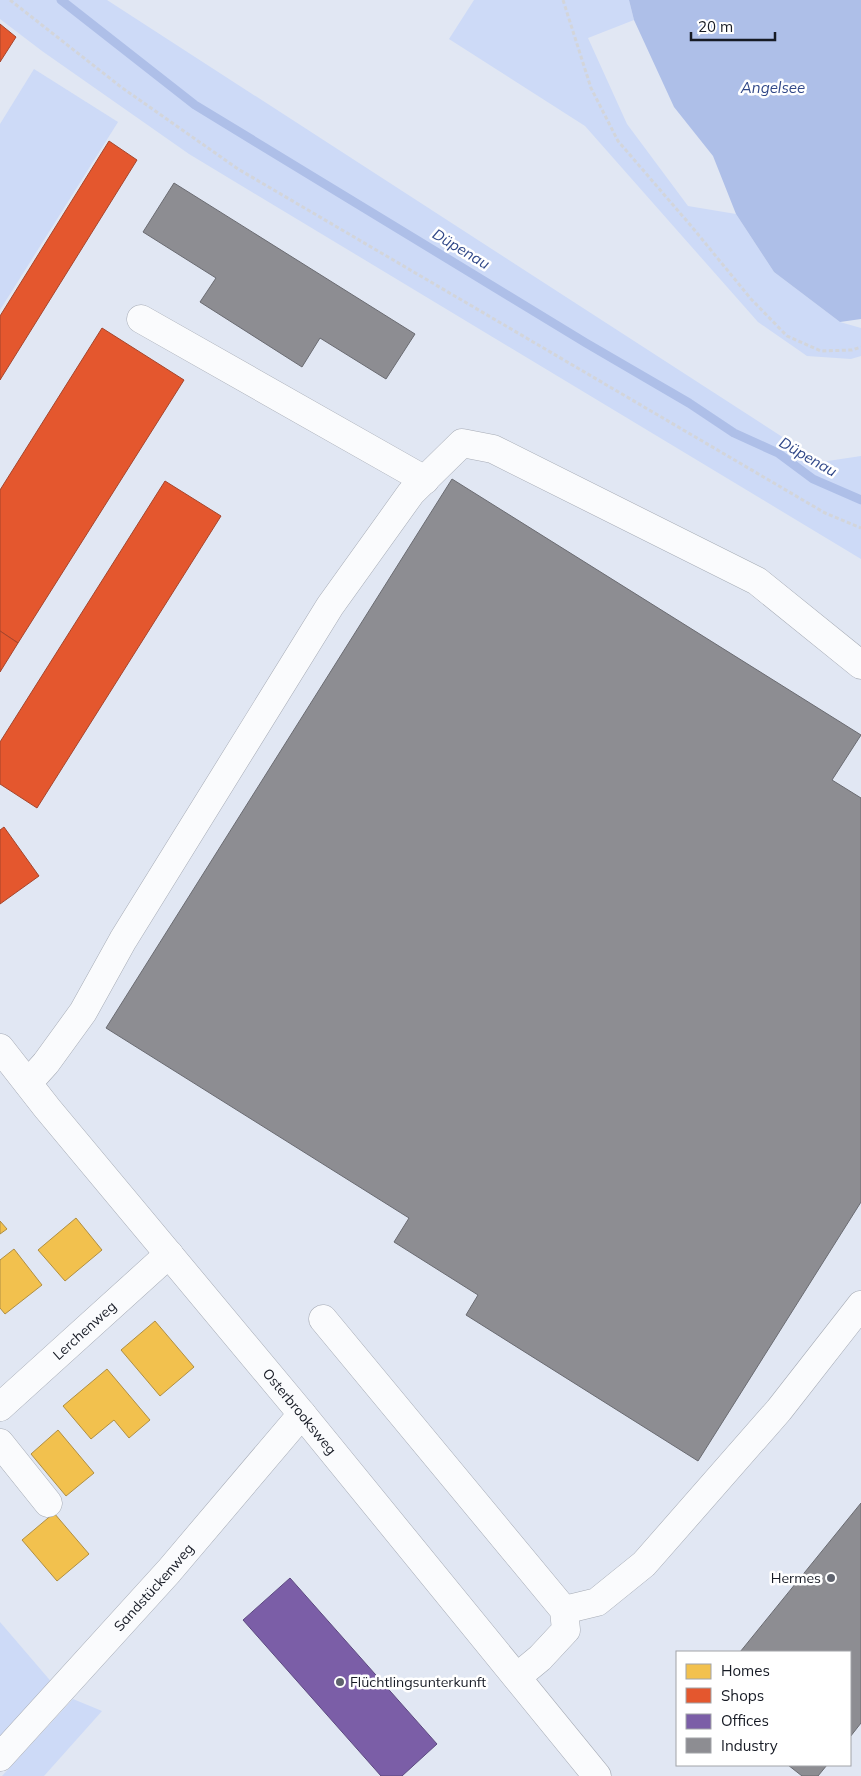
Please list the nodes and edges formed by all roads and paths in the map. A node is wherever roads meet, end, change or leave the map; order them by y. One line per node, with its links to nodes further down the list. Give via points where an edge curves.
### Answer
1 (10, 0): 6 (path, via 121,87 238,169 825,513)
2 (564, 0): 4 (path, via 591,88 618,141 751,299 788,336 821,351 852,350)
3 (141, 319): 5 (street)
4 (861, 346)
5 (426, 480): 7 (street, via 462,443 493,449 757,580); 9 (street, via 411,493 330,606 123,940 83,1012)
6 (861, 528)
7 (861, 665)
8 (0, 1048): 9 (street, Osterbrooksweg)
9 (28, 1083): 10 (street, Osterbrooksweg)
10 (169, 1254): 13 (street, Lerchenweg); 14 (street, Osterbrooksweg)
11 (861, 1305): 17 (street, via 779,1410 644,1564 597,1602)
12 (323, 1319): 17 (street)
13 (0, 1407)
14 (302, 1414): 18 (street, Osterbrooksweg); 19 (street, Sandstückenweg, via 169,1571)
15 (0, 1443): 16 (street)
16 (48, 1503)
17 (564, 1610): 18 (street, via 566,1630)
18 (517, 1678): 20 (street, Osterbrooksweg)
19 (0, 1756)
20 (597, 1776)

